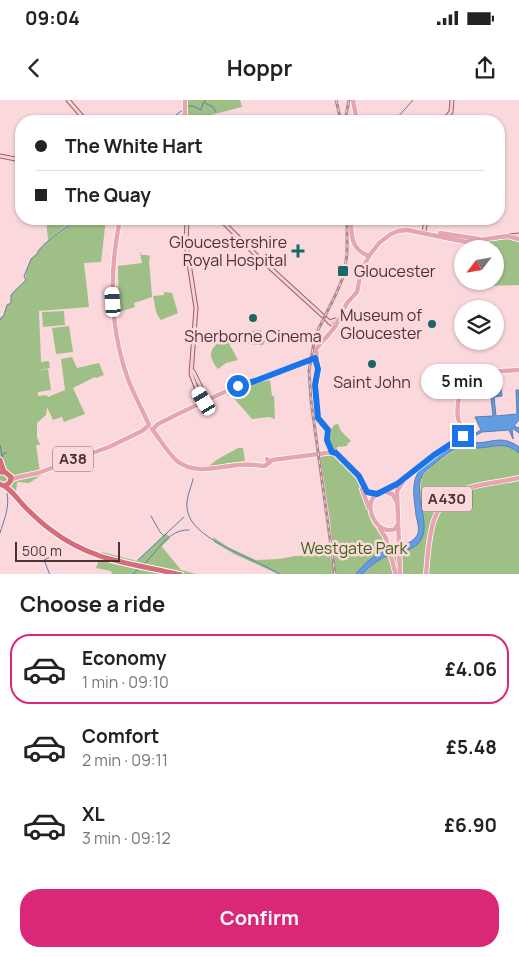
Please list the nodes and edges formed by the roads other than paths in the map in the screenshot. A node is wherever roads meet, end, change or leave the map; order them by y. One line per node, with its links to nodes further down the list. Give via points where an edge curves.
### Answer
1 (68, 100): 5 (main road)
2 (186, 100): 6 (main road)
3 (452, 100): 8 (main road)
4 (354, 102): 7 (main road)
5 (81, 115)
6 (184, 115)
7 (356, 115)
8 (448, 115)
9 (0, 156): 10 (main road)
10 (15, 159)
11 (120, 225): 23 (main road, via 113,284 116,319 126,366)
12 (187, 225): 22 (main road, via 186,244 196,308 192,374)
13 (226, 225): 19 (main road)
14 (352, 225): 18 (main road, via 353,244)
15 (425, 225): 16 (main road)
16 (424, 231): 17 (main road, via 478,241); 18 (main road, via 394,232)
17 (516, 237)
18 (367, 255): 19 (main road, via 358,272 356,290); 19 (main road, via 358,291)
19 (332, 324): 20 (main road, via 317,346)
20 (315, 358): 22 (main road); 24 (main road, via 318,418 328,430)
21 (519, 370): 26 (main road, via 466,376 458,416 464,434)
22 (205, 400): 23 (main road)
23 (152, 427): 24 (main road, via 174,456 202,468 265,462); 28 (main road, A38, via 109,447)
24 (331, 450): 33 (main road, via 357,475 367,492); 36 (main road, via 359,481)
25 (0, 460): 27 (highway)
26 (419, 468): 32 (main road); 35 (main road, via 398,488)
27 (4, 473): 28 (main road, A38); 30 (highway)
28 (19, 477): 30 (main road, A38)
29 (519, 478): 41 (main road, A430, via 464,489 447,499 434,518)
30 (11, 480): 31 (highway); 34 (highway)
31 (3, 485): 34 (highway)
32 (383, 492): 33 (main road); 35 (main road, via 392,494)
33 (377, 494): 36 (main road, via 370,502)
34 (18, 499): 38 (highway, via 58,536 101,557)
35 (398, 506): 37 (main road)
36 (373, 518): 37 (main road, via 389,531 396,529); 39 (main road, via 384,534)
37 (398, 523): 40 (main road)
38 (181, 574)
39 (396, 574)
40 (400, 574)
41 (425, 574)

